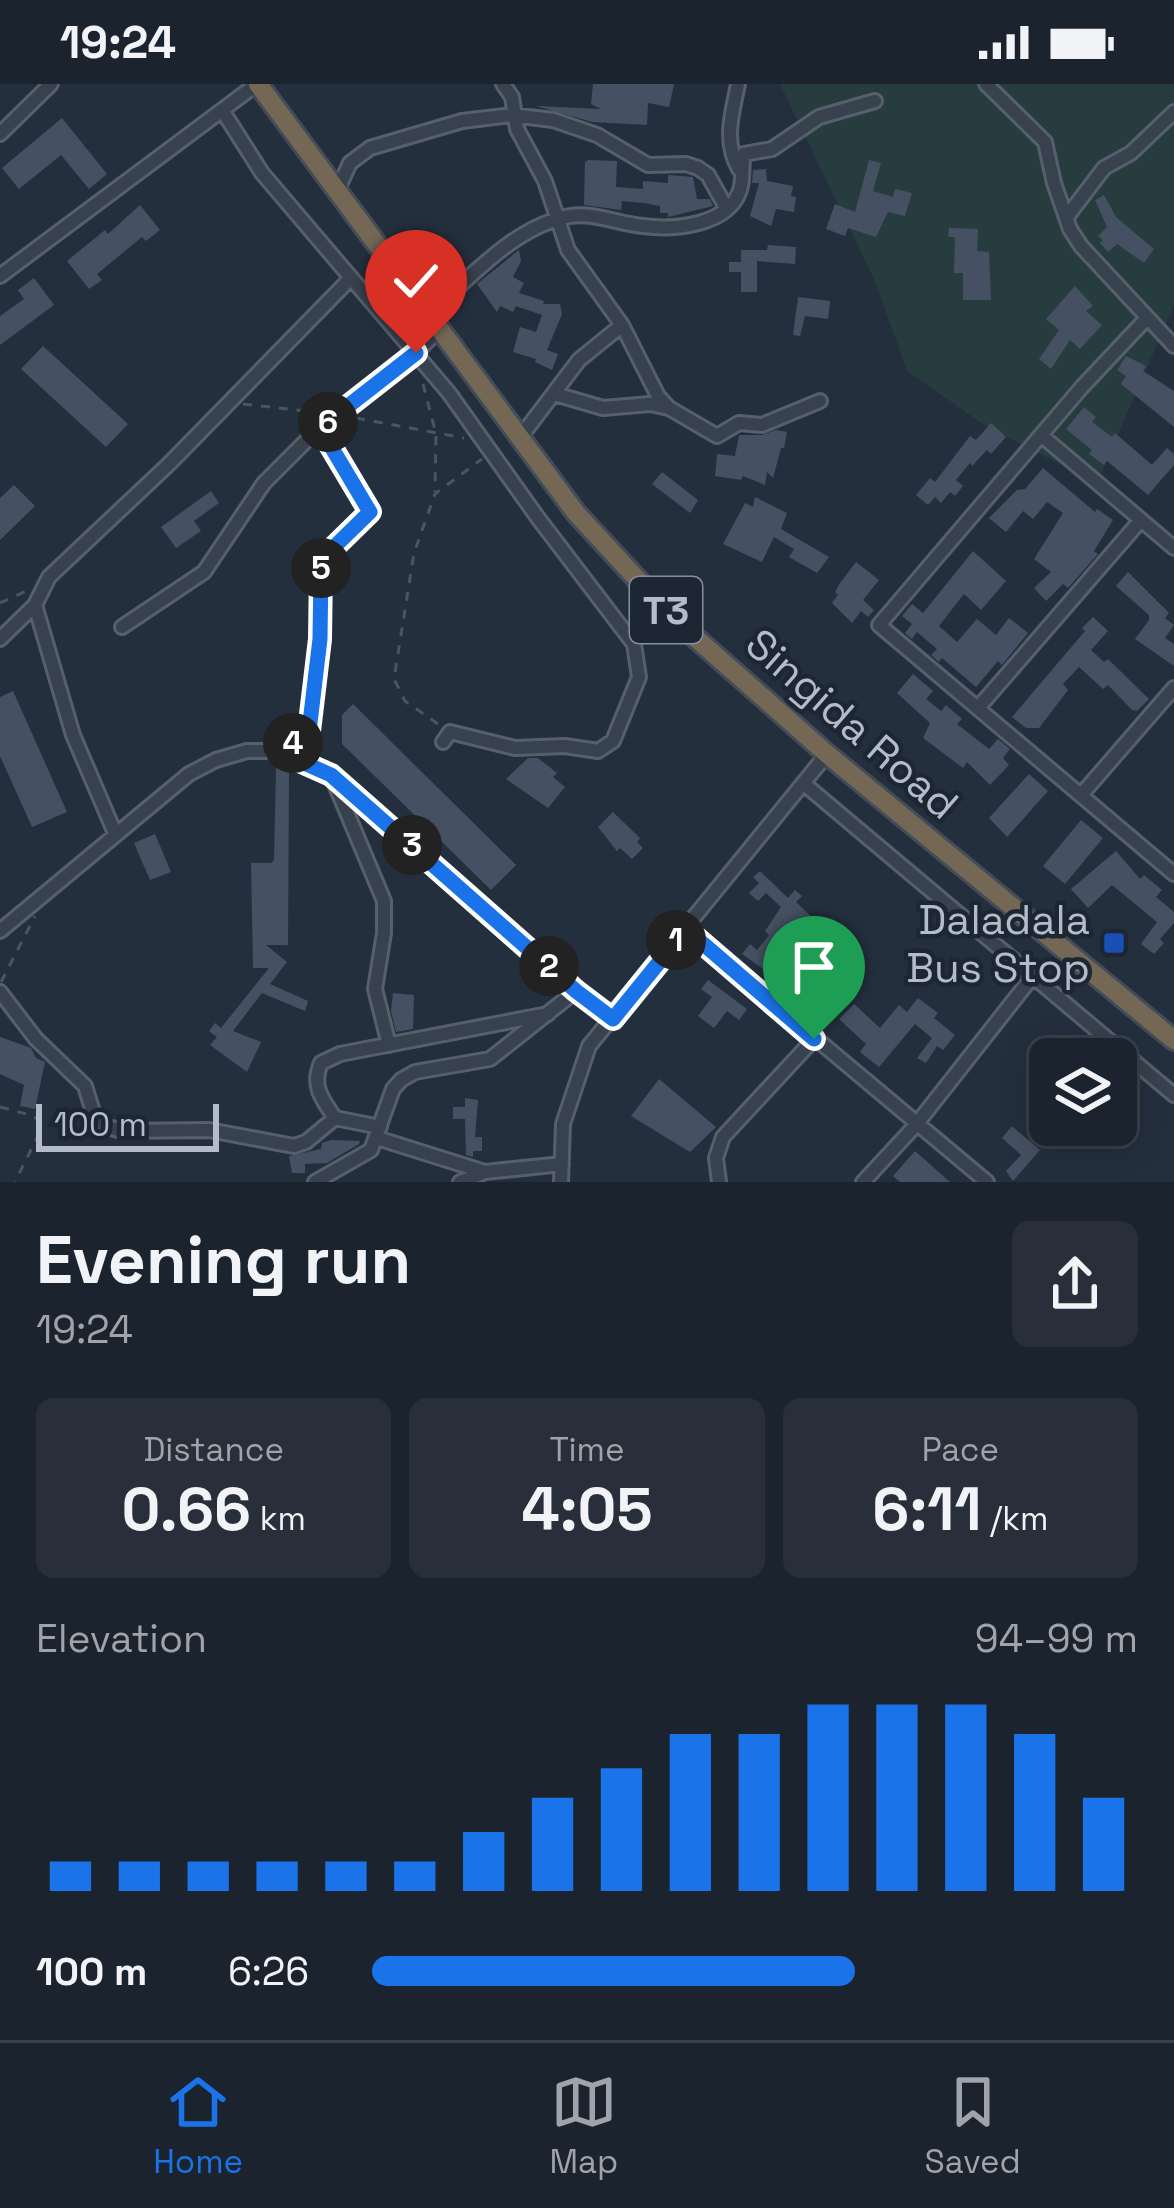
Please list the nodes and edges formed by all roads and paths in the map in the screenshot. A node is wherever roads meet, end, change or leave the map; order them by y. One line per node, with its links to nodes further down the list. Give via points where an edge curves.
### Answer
1 (25, 84): 6 (street)
2 (259, 84): 8 (street); 13 (highway, Singida Road / T3)
3 (503, 84): 10 (street)
4 (738, 84): 12 (street, via 728,139)
5 (986, 84): 15 (street, via 1046,142)
6 (48, 87): 11 (street)
7 (875, 101): 12 (street, via 819,117 772,149 744,154)
8 (222, 110): 17 (street); 18 (street, via 262,172)
9 (1174, 112): 15 (street, via 1104,168)
10 (512, 115): 13 (street, via 370,148 350,163); 14 (street, via 597,135 648,165 698,168); 16 (street)
11 (0, 134)
12 (742, 175): 14 (street)
13 (337, 191): 20 (highway, Singida Road / T3)
14 (727, 209): 16 (street, via 679,226 582,215)
15 (1066, 218): 19 (street)
16 (556, 220): 20 (street, via 504,249); 21 (street)
17 (0, 276)
18 (351, 278): 23 (street); 36 (street)
19 (1146, 319): 22 (street); 30 (street)
20 (432, 323): 23 (street); 31 (highway, Singida Road / T3)
21 (622, 325): 24 (street); 26 (street)
22 (1174, 346)
23 (416, 353): 28 (street); 29 (path); 32 (street)
24 (554, 394): 26 (street, via 603,408); 31 (street)
25 (820, 401): 26 (street, via 717,436)
26 (669, 408)
27 (310, 411): 28 (path)
28 (320, 428): 39 (street, via 265,483 205,572); 44 (path, via 370,512 321,567 309,731)
29 (436, 434): 32 (path); 33 (path)
30 (1041, 435): 34 (street); 42 (street, via 879,625)
31 (519, 439): 45 (highway, Singida Road / T3, via 673,618)
32 (488, 446): 33 (path); 43 (street, via 634,644 639,677 613,741 598,751)
33 (435, 494): 43 (path, via 414,553 394,679 404,701)
34 (1141, 520): 35 (street); 42 (street)
35 (1174, 548)
36 (44, 584): 37 (path); 38 (street)
37 (0, 603)
38 (34, 605): 40 (street); 49 (street, via 73,735)
39 (122, 627)
40 (0, 639)
41 (1174, 688): 48 (street)
42 (978, 708): 48 (street)
43 (446, 737)
44 (277, 751): 46 (street); 49 (street, via 216,760)
45 (827, 754): 47 (street); 61 (highway, Singida Road / T3)
46 (331, 775): 56 (street); 62 (street, via 384,901 375,989)
47 (803, 783): 52 (street); 54 (street)
48 (1081, 795): 50 (street)
49 (115, 833): 51 (street)
50 (1174, 874)
51 (41, 897): 53 (street); 55 (path)
52 (686, 929): 58 (street); 60 (street)
53 (0, 931)
54 (1033, 976): 59 (street); 67 (street)
55 (0, 987): 66 (street, via 36,1039 85,1086 99,1122 114,1130 209,1130 294,1146)
56 (576, 991): 57 (street); 58 (street)
57 (549, 1014): 62 (street); 68 (street, via 483,1062 401,1080)
58 (613, 1019): 69 (street, via 590,1046 563,1124)
59 (1107, 1038)
60 (814, 1039): 67 (street); 75 (street, via 723,1137)
61 (1174, 1040)
62 (389, 1045): 66 (street, via 321,1063 319,1094)
63 (1137, 1064): 64 (street)
64 (1174, 1095)
65 (0, 1107): 71 (path, via 39,1122)
66 (335, 1118): 68 (street)
67 (915, 1126): 76 (street); 77 (street)
68 (379, 1132): 70 (street); 72 (street, via 367,1154)
69 (562, 1164): 70 (street); 74 (street)
70 (484, 1172): 73 (street)
71 (14, 1182)
72 (315, 1182)
73 (460, 1182)
74 (561, 1182)
75 (719, 1182)
76 (863, 1182)
77 (987, 1182)

